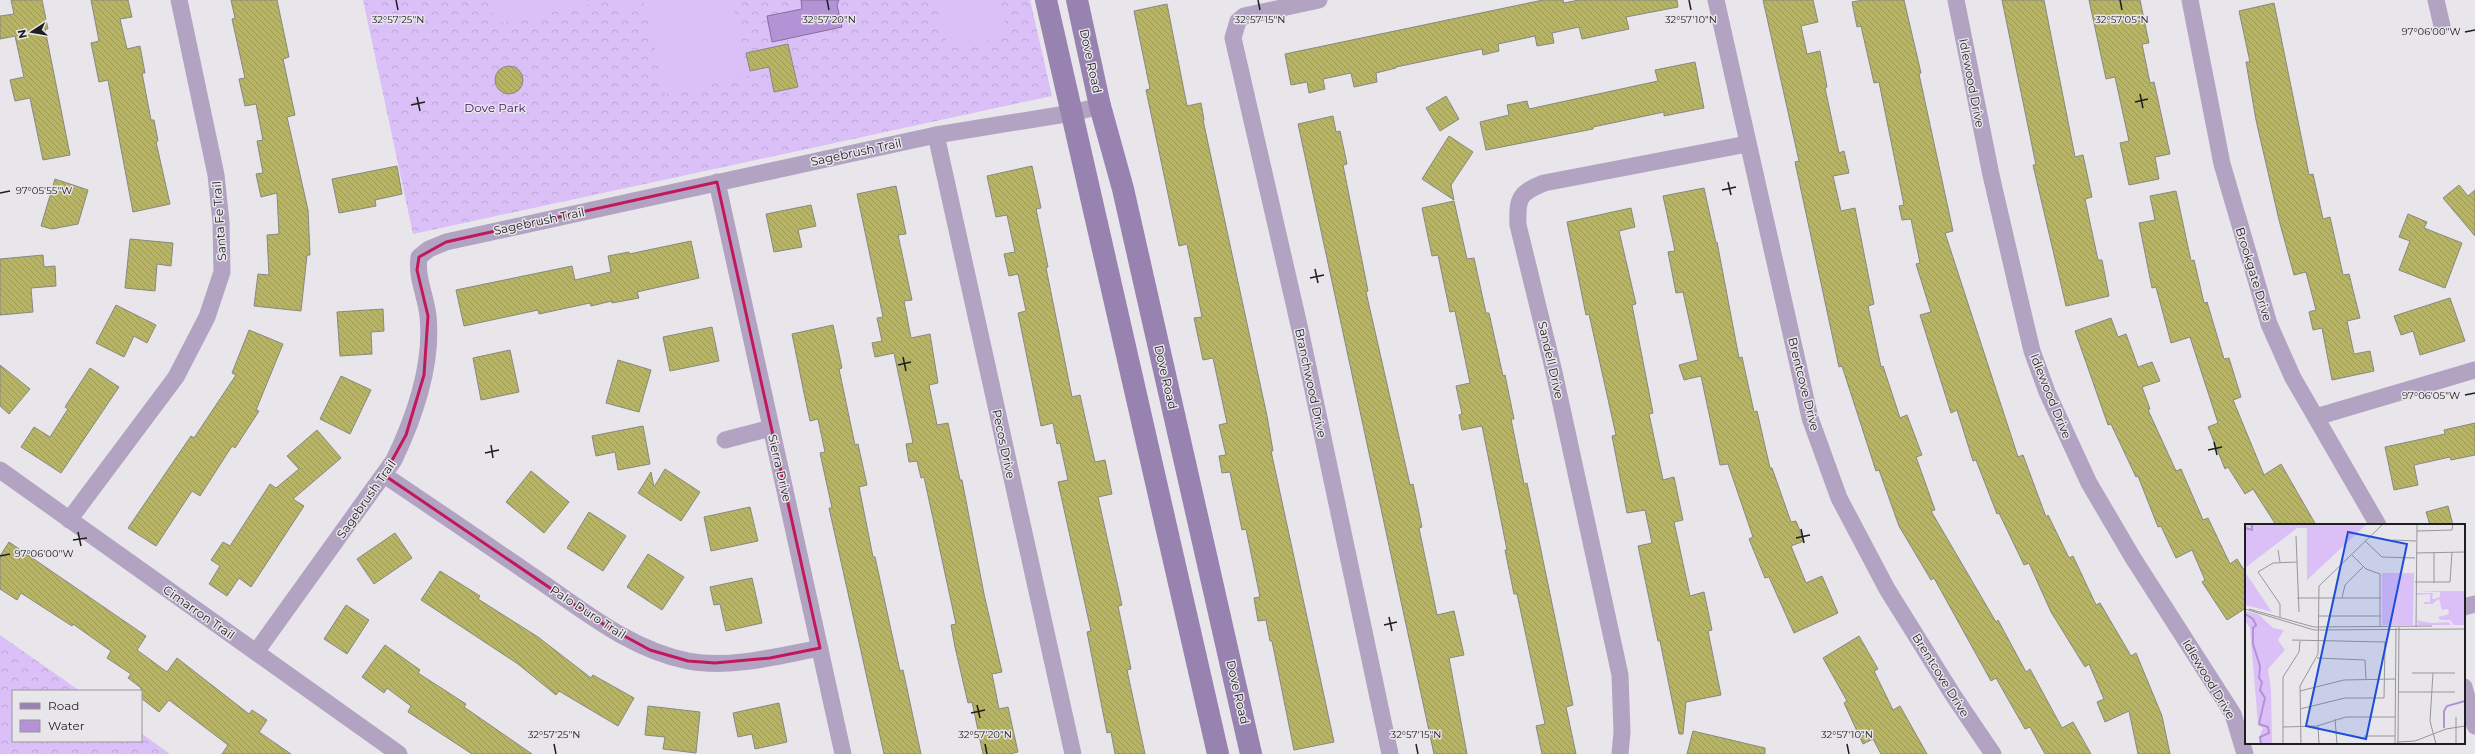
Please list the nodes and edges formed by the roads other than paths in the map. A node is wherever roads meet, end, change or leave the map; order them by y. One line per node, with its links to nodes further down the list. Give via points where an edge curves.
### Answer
1 (179, 0): 21 (street, Santa Fe Trail, via 216,175 221,222 222,272 207,317 176,377)
2 (1046, 0): 11 (main road)
3 (1077, 0): 10 (main road, Dove Road)
4 (1319, 0): 34 (street, Branchwood Drive, via 1244,16 1238,21 1233,38 1301,334)
5 (1716, 0): 13 (street, Brentcove Drive)
6 (1956, 0): 37 (street, Idlewood Drive, via 2017,288 2032,351 2047,392 2093,490 2132,558 2232,714)
7 (2190, 0): 16 (street, Brookgate Drive, via 2222,164 2257,291 2293,378)
8 (2436, 0): 9 (street)
9 (2442, 26)
10 (1100, 106): 11 (street, Sagebrush Trail); 33 (main road, Dove Road, via 1123,189)
11 (1072, 113): 12 (street, Sagebrush Trail); 32 (main road)
12 (936, 135): 14 (street, Sagebrush Trail); 31 (street, Pecos Drive)
13 (1747, 144): 35 (street, Sandell Drive, via 1544,183 1529,189 1521,196 1518,205 1518,225 1554,372 1620,675); 36 (street, Brentcove Drive, via 1810,418 1839,498 1887,589)
14 (717, 182): 17 (street, Sierra Drive); 20 (street, Sagebrush Trail, via 446,242 420,257 417,270 428,316 424,375 406,435)
15 (2475, 370): 16 (street)
16 (2316, 417): 22 (street, Brookgate Drive)
17 (771, 428): 18 (street); 25 (street, Sierra Drive)
18 (725, 440)
19 (0, 470): 21 (street, Cimarron Trail)
20 (384, 475): 25 (street, Palo Duro Trail, via 606,626 650,650 688,661 715,663 770,658); 26 (street, Sagebrush Trail)
21 (69, 520): 26 (street, Cimarron Trail)
22 (2377, 524)
23 (2475, 604): 24 (street)
24 (2465, 607)
25 (820, 648): 30 (street, Sierra Drive)
26 (256, 652): 29 (street, Cimarron Trail)
27 (2465, 690): 28 (street)
28 (2475, 726)
29 (398, 754)
30 (843, 754)
31 (1073, 754)
32 (1218, 754)
33 (1251, 754)
34 (1390, 754)
35 (1620, 754)
36 (1993, 754)
37 (2245, 754)

